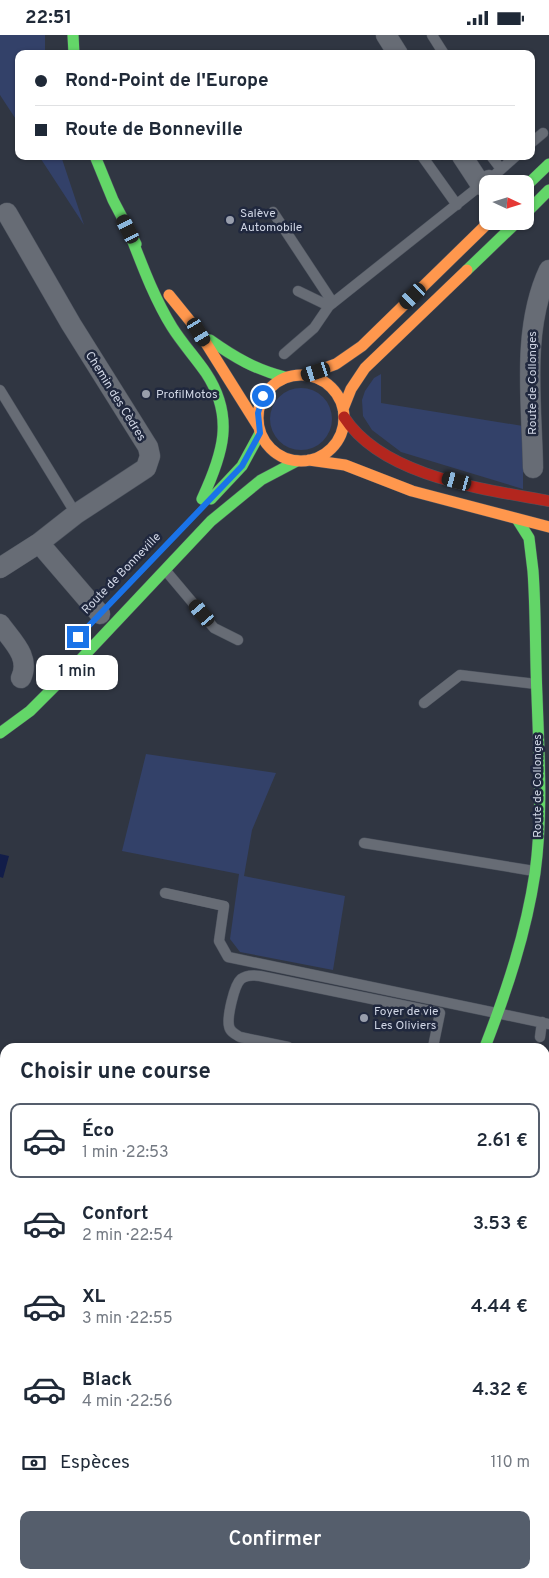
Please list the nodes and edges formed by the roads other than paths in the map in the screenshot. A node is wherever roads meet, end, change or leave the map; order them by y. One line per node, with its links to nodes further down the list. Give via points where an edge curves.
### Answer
1 (73, 35): 4 (main road)
2 (386, 35): 5 (street)
3 (432, 35): 6 (lane)
4 (74, 50)
5 (395, 50)
6 (441, 50)
7 (543, 133): 8 (lane)
8 (535, 140)
9 (97, 160): 25 (main road)
10 (425, 160): 21 (lane)
11 (467, 160): 15 (street)
12 (491, 160): 16 (lane)
13 (512, 160): 17 (lane)
14 (549, 164): 18 (main road)
15 (485, 175)
16 (491, 175)
17 (496, 175)
18 (534, 178)
19 (479, 189): 21 (lane)
20 (549, 191): 22 (main road)
21 (456, 205): 30 (lane)
22 (534, 205)
23 (274, 211): 30 (lane)
24 (7, 213): 42 (street, Chemin des Cèdres, via 66,316 148,447 150,456 146,468)
25 (128, 229): 31 (main road, via 153,273); 37 (main road, via 169,323 207,375 223,407 222,453 201,507 242,466)
26 (481, 230): 33 (main road, via 362,346 336,364)
27 (509, 230): 36 (main road, via 365,368 351,389)
28 (549, 270): 40 (street, Route de Collonges, via 536,305 532,328)
29 (298, 291): 30 (lane)
30 (333, 303): 32 (lane, via 314,328)
31 (199, 332): 34 (main road, via 238,361 264,373); 37 (main road)
32 (284, 354)
33 (306, 375): 34 (main road); 36 (main road, via 328,384 339,398)
34 (285, 377): 37 (main road, via 263,396 259,408)
35 (0, 390): 42 (lane)
36 (343, 413): 38 (main road, via 341,434 334,445 322,456); 41 (main road, via 356,433 371,446 412,467 467,484)
37 (259, 429): 39 (main road, via 274,452)
38 (310, 460): 39 (main road); 43 (main road, via 353,467 406,489)
39 (297, 461): 48 (main road, via 276,470 244,491 211,521)
40 (533, 468)
41 (549, 501)
42 (76, 514): 45 (street, Chemin des Cèdres)
43 (517, 519): 44 (main road); 49 (main road, Route de Collonges, via 529,538)
44 (549, 527)
45 (39, 543): 47 (street, Chemin des Cèdres); 50 (street)
46 (545, 562): 49 (main road, Route de Collonges)
47 (0, 568)
48 (166, 571): 52 (lane, via 214,628); 57 (main road, via 30,711)
49 (535, 608): 54 (main road, Route de Collonges)
50 (101, 614)
51 (0, 624): 53 (street, via 23,657 25,667)
52 (238, 640)
53 (21, 678)
54 (536, 684): 55 (lane, via 460,675); 59 (main road, Route de Collonges, via 539,797)
55 (424, 703)
56 (20, 705): 57 (main road)
57 (0, 733)
58 (364, 843): 59 (lane)
59 (535, 871): 61 (main road, Route de Collonges, via 522,940)
60 (165, 893): 61 (lane, via 224,906 219,941 228,957)
61 (499, 1013): 62 (lane); 66 (main road, Route de Collonges)
62 (545, 1023): 63 (lane)
63 (540, 1037)
64 (269, 1043): 65 (lane, via 240,1037 229,1028 236,984 246,977 260,976 440,1013)
65 (434, 1043)
66 (487, 1043)

